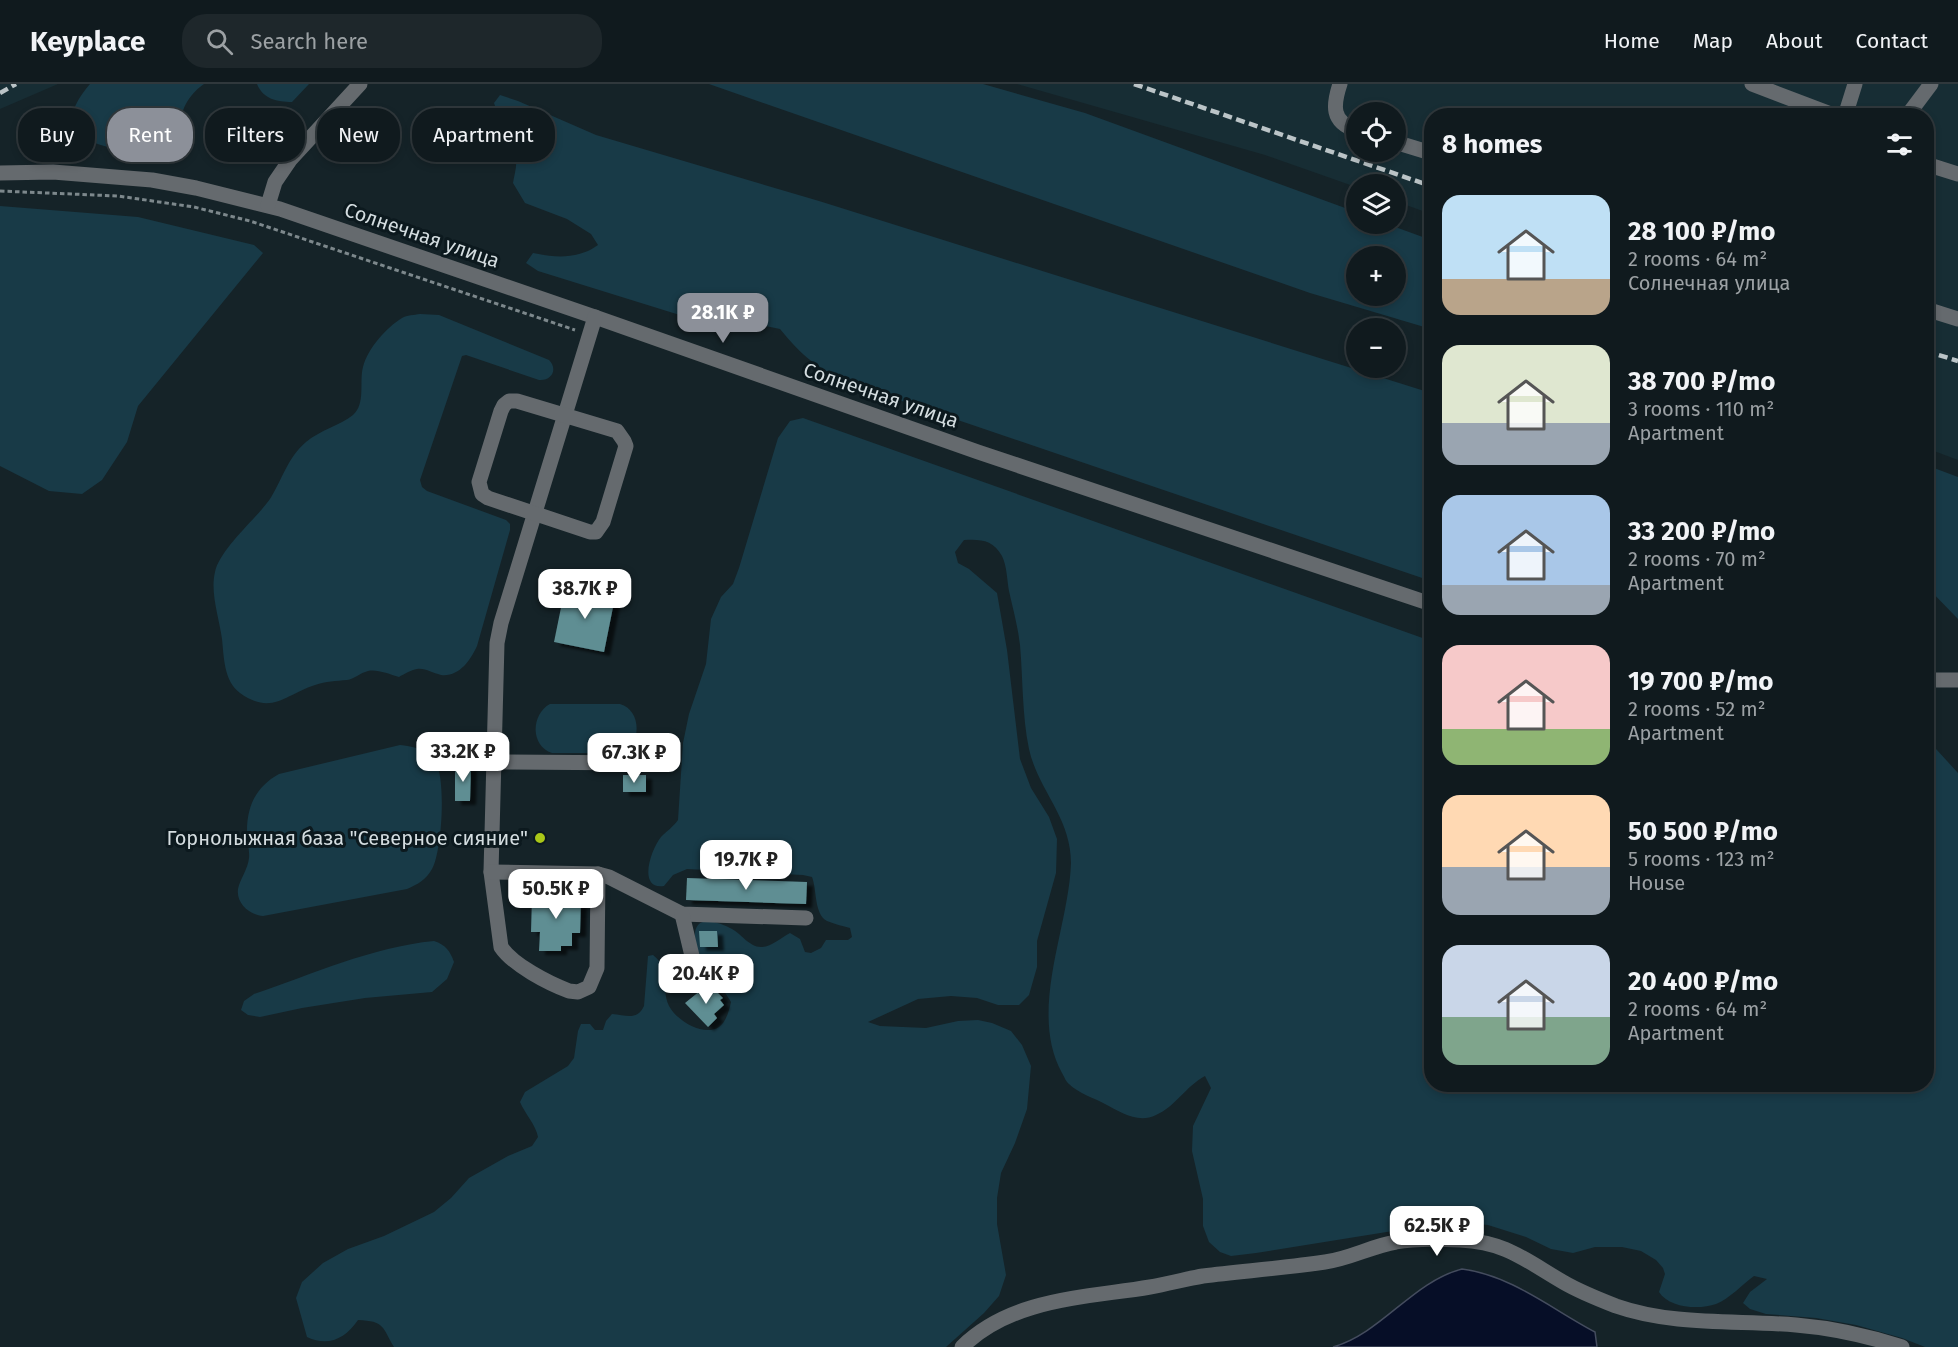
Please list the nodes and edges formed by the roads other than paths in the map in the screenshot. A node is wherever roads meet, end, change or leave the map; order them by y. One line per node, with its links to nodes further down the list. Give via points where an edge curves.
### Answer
1 (360, 84): 16 (street, via 290,160 275,182)
2 (1340, 84): 10 (street, via 1335,107 1337,117)
3 (1752, 84): 6 (street)
4 (1855, 84): 8 (street)
5 (1931, 84): 9 (street)
6 (1783, 89): 7 (street)
7 (1820, 108)
8 (1848, 108)
9 (1913, 108)
10 (1346, 125)
11 (1406, 145): 12 (street)
12 (1424, 151)
13 (1934, 166): 15 (street)
14 (0, 173): 16 (street, Солнечная улица, via 53,172 152,180)
15 (1958, 174)
16 (268, 206): 18 (street, Солнечная улица)
17 (1934, 312): 19 (street)
18 (595, 316): 20 (street); 22 (street, Солнечная улица, via 978,452)
19 (1958, 319)
20 (566, 415): 21 (street); 21 (street, via 509,401 501,411 485,462 479,482 482,494); 21 (street, via 617,431 624,441 626,446 606,511 596,532)
21 (535, 514): 25 (street, via 497,643)
22 (1424, 602)
23 (1934, 680): 24 (street)
24 (1958, 680)
25 (493, 762): 26 (street); 27 (street)
26 (643, 763)
27 (491, 872): 28 (street); 28 (street, via 505,953 514,962 574,992 589,987 597,968)
28 (598, 874): 29 (street)
29 (682, 914): 30 (street); 31 (street)
30 (806, 918)
31 (698, 981)
32 (962, 1347): 33 (street, via 996,1321 1024,1309 1201,1276 1329,1262 1397,1242 1423,1240 1483,1242 1502,1247 1592,1297 1648,1315 1799,1325)
33 (1902, 1347)

